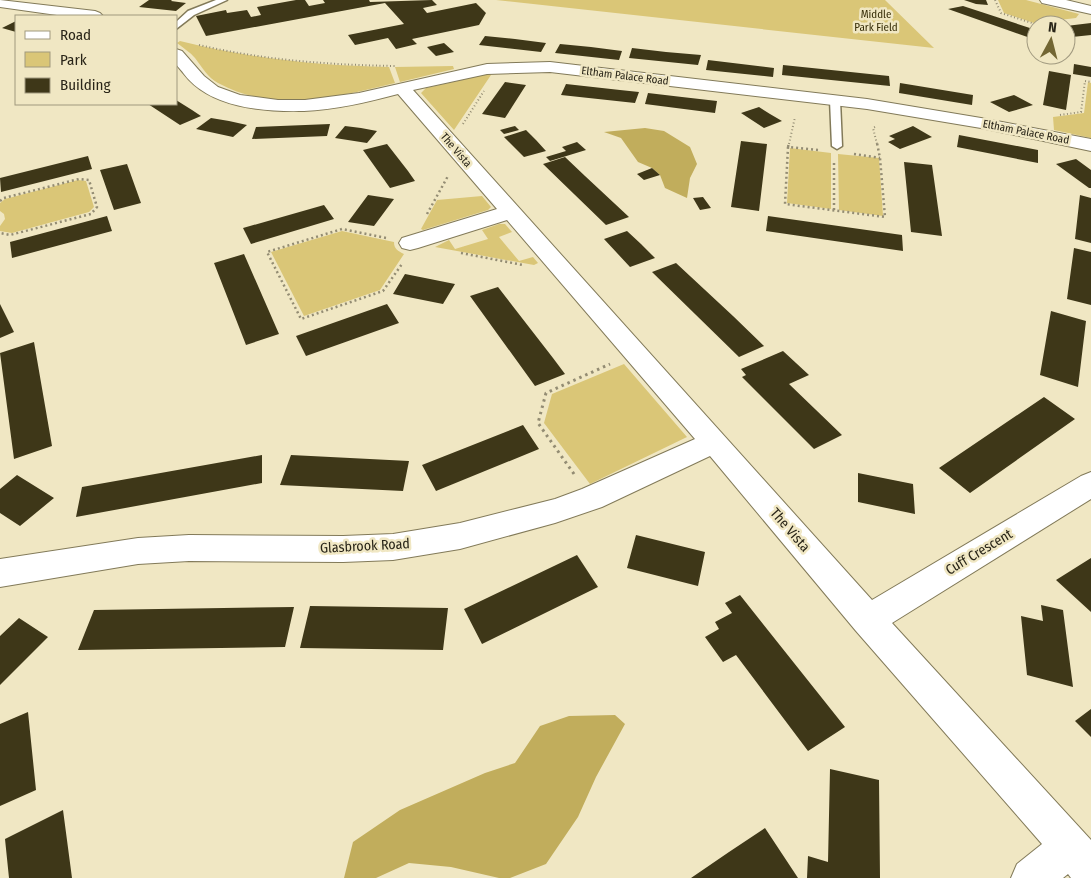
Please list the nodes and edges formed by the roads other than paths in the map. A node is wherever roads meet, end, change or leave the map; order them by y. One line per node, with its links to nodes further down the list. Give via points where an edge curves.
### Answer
1 (223, 0): 6 (lane, via 191,12)
2 (1047, 0): 4 (street)
3 (0, 3): 5 (street)
4 (1091, 10)
5 (88, 15)
6 (178, 25)
7 (178, 56): 8 (street, Eltham Palace Road, via 201,82 217,93 263,105 322,105)
8 (401, 77): 9 (street, Eltham Palace Road, via 499,67 550,67); 12 (street, The Vista, via 451,143)
9 (835, 100): 10 (street, Eltham Palace Road); 11 (lane)
10 (1091, 145)
11 (837, 146)
12 (511, 212): 13 (street); 14 (street, The Vista)
13 (410, 243)
14 (714, 442): 16 (street, Glasbrook Road, via 592,498 460,536 393,547 138,551); 17 (street, The Vista)
15 (1091, 484): 17 (street, Cuff Crescent)
16 (0, 573)
17 (868, 620): 18 (street, The Vista)
18 (1081, 858): 19 (street, The Vista)
19 (1031, 878)

